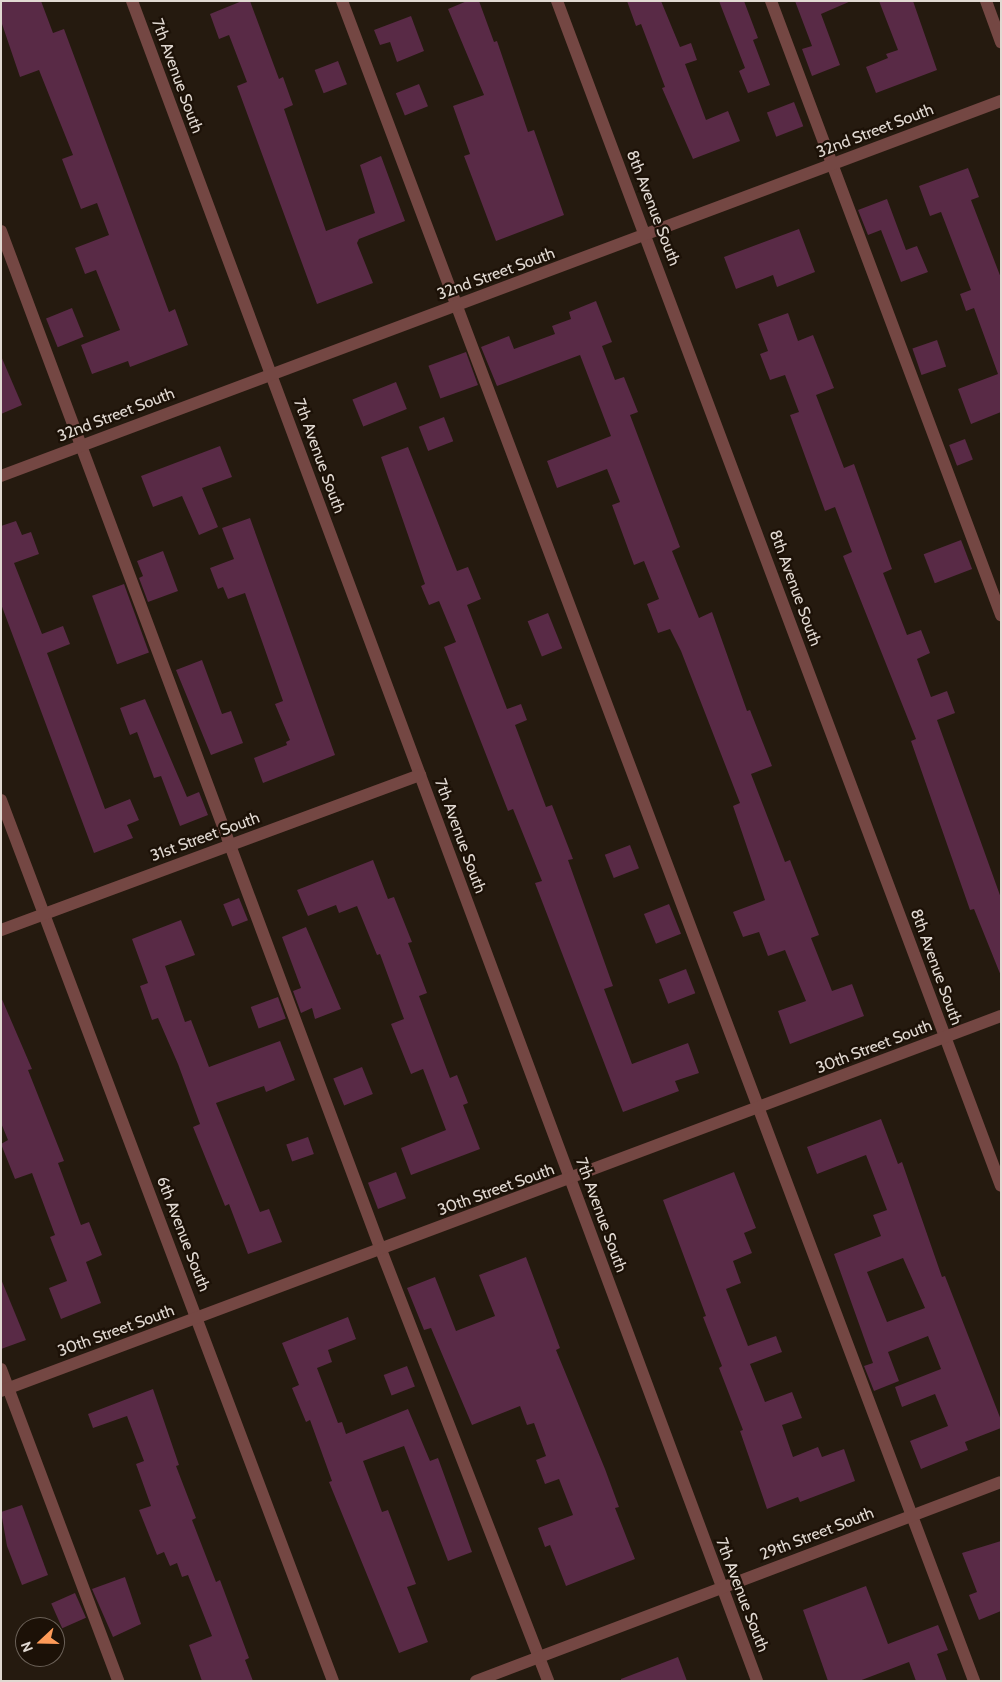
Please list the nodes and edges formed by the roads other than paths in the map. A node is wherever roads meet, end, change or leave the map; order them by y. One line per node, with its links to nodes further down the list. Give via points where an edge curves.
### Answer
1 (132, 1): 12 (street, 7th Avenue South)
2 (342, 1): 11 (street)
3 (557, 1): 10 (street, 8th Avenue South)
4 (771, 1): 8 (street)
5 (986, 1): 6 (street)
6 (1001, 42)
7 (1001, 101): 8 (street, 32nd Street South)
8 (832, 165): 10 (street, 32nd Street South); 15 (street)
9 (1, 232): 13 (street)
10 (646, 235): 11 (street, 32nd Street South); 22 (street, 8th Avenue South)
11 (456, 306): 12 (street, 32nd Street South); 23 (street)
12 (272, 374): 13 (street, 32nd Street South); 16 (street, 7th Avenue South)
13 (82, 446): 14 (street, 32nd Street South); 18 (street)
14 (1, 476)
15 (1001, 615)
16 (420, 775): 18 (street, 31st Street South); 24 (street, 7th Avenue South)
17 (1, 800): 19 (street, 6th Avenue South)
18 (230, 845): 19 (street, 31st Street South); 26 (street)
19 (44, 913): 20 (street, 31st Street South); 27 (street, 6th Avenue South)
20 (1, 930)
21 (1001, 1016): 22 (street, 30th Street South)
22 (945, 1037): 23 (street, 30th Street South); 25 (street, 8th Avenue South)
23 (758, 1108): 24 (street, 30th Street South); 31 (street)
24 (570, 1180): 26 (street, 30th Street South); 32 (street, 7th Avenue South)
25 (1001, 1186)
26 (381, 1250): 27 (street, 30th Street South); 33 (street)
27 (198, 1318): 29 (street, 30th Street South); 35 (street, 6th Avenue South)
28 (1, 1369): 29 (street)
29 (5, 1390): 34 (street)
30 (1001, 1482): 31 (street, 29th Street South)
31 (912, 1516): 32 (street, 29th Street South); 39 (street)
32 (721, 1588): 33 (street, 29th Street South); 38 (street, 7th Avenue South)
33 (539, 1657): 36 (street, 29th Street South); 37 (street)
34 (118, 1681)
35 (333, 1681)
36 (476, 1681)
37 (548, 1681)
38 (757, 1681)
39 (974, 1681)

